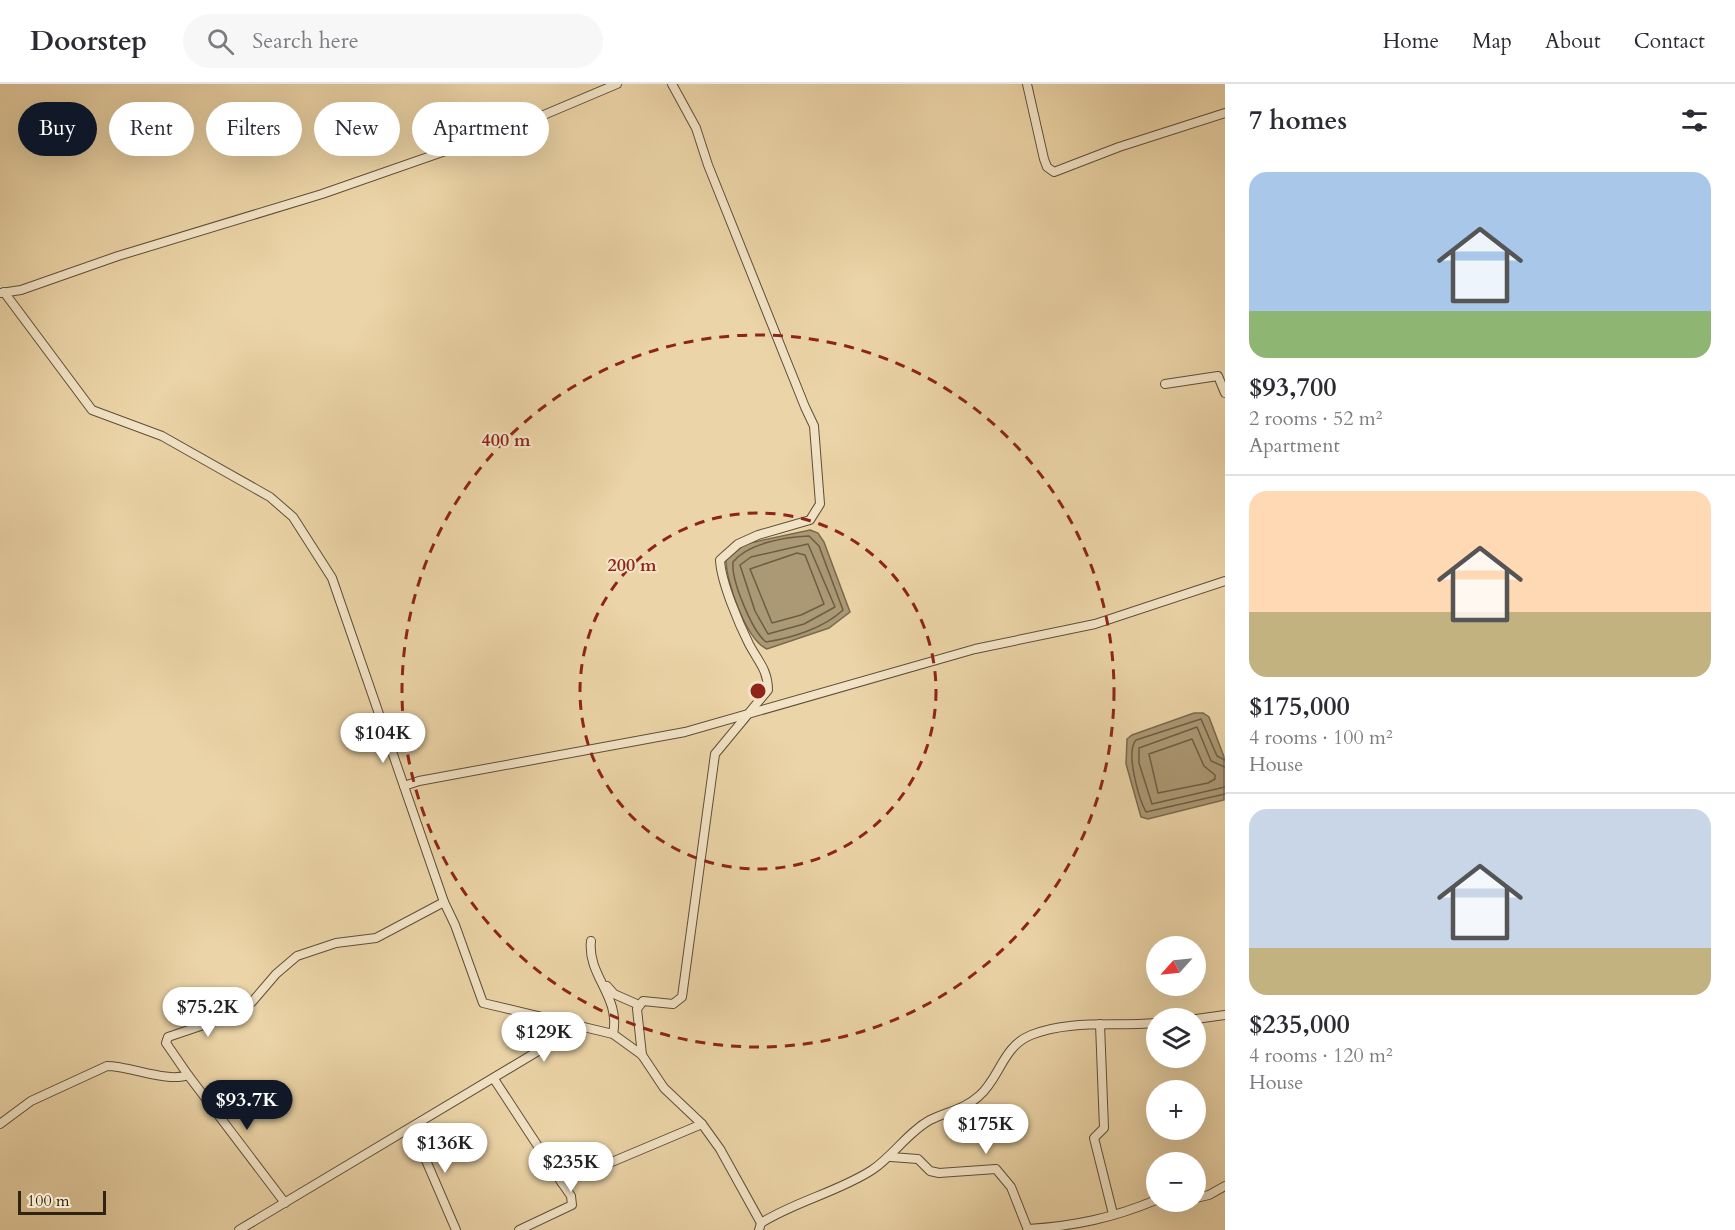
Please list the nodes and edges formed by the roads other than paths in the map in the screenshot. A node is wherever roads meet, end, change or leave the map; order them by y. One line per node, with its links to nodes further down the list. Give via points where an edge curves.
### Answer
1 (617, 84): 5 (street, via 520,125 322,194)
2 (1027, 84): 4 (street, via 1044,159 1054,172)
3 (676, 85): 9 (street, via 814,426 821,494 813,517 738,544 720,560 749,644 768,678 768,690)
4 (1225, 113)
5 (2, 293): 10 (street, via 92,410 162,436 270,497 293,517 332,578)
6 (1165, 384): 7 (street, via 1218,376)
7 (1225, 393)
8 (1225, 581): 9 (street, via 1095,624 975,649)
9 (750, 714): 10 (street, via 686,732); 14 (street, via 715,754 682,997 673,1004)
10 (404, 786): 11 (street)
11 (444, 902): 19 (street, via 483,1004); 22 (street, via 375,938 336,943 297,956 236,1014 168,1037 166,1043)
12 (591, 940): 13 (street, via 587,949)
13 (598, 976): 14 (street, via 614,994); 20 (street, via 613,1002)
14 (639, 1005): 21 (street)
15 (1225, 1015): 16 (street)
16 (1206, 1018)
17 (1100, 1024): 18 (street); 27 (street, via 1058,1027 1019,1041 1007,1053 981,1096 931,1120); 33 (street, via 1104,1128 1094,1138)
18 (1146, 1024)
19 (580, 1026): 20 (street); 23 (street)
20 (614, 1034): 21 (street)
21 (642, 1055): 25 (street, via 664,1088)
22 (189, 1075): 24 (street, via 172,1077 107,1066 31,1101); 31 (street)
23 (494, 1079): 26 (street); 28 (street)
24 (0, 1124)
25 (702, 1124): 28 (street); 34 (street, via 720,1149)
26 (412, 1128): 31 (street); 37 (street)
27 (891, 1157): 34 (street, via 870,1172); 35 (street, via 918,1159 930,1171 939,1173 996,1169 1011,1187)
28 (562, 1183): 38 (street, via 572,1205)
29 (1225, 1185): 30 (street)
30 (1206, 1196)
31 (285, 1203): 36 (street)
32 (1146, 1204): 33 (street)
33 (1113, 1214): 35 (street, via 1076,1226)
34 (760, 1226)
35 (1028, 1229)
36 (239, 1230)
37 (456, 1230)
38 (519, 1230)

